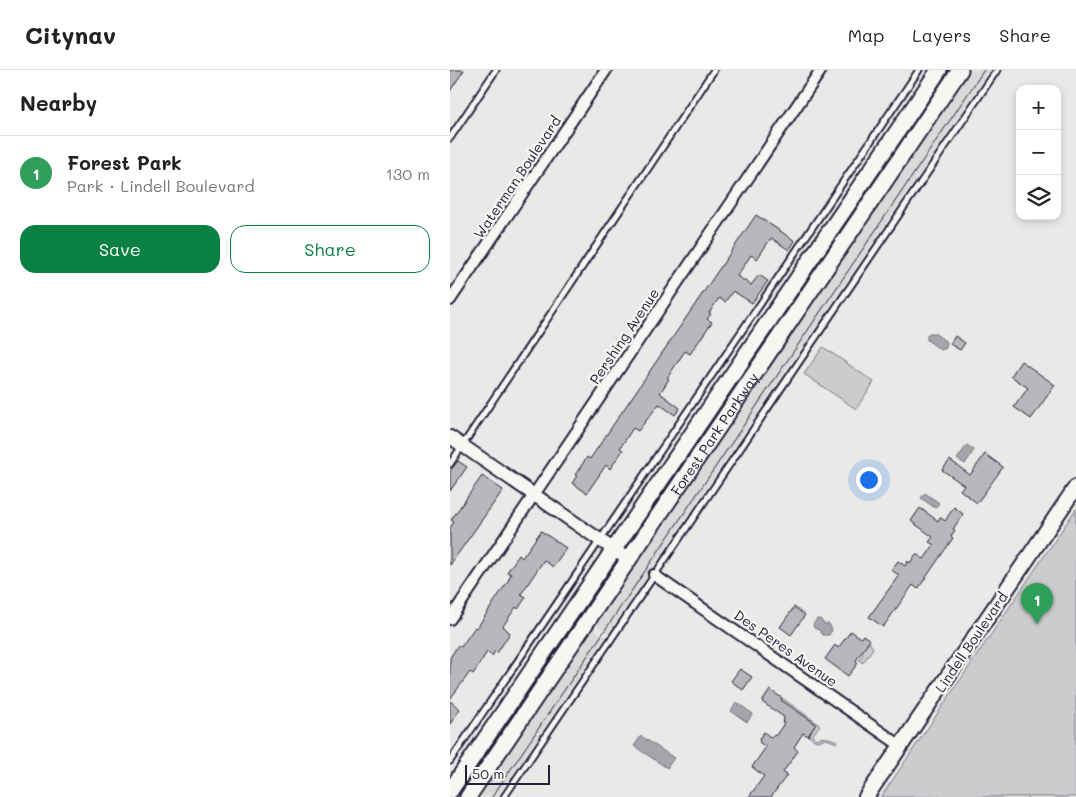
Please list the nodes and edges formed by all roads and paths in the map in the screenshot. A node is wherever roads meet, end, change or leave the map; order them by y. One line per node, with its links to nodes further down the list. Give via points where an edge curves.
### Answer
1 (496, 70): 9 (lane)
2 (606, 70): 10 (street, Waterman Boulevard)
3 (714, 70): 12 (lane)
4 (821, 70): 15 (street, Pershing Avenue)
5 (919, 70): 16 (lane)
6 (939, 70): 17 (main road, Forest Park Parkway)
7 (960, 70): 18 (main road, Forest Park Parkway)
8 (997, 70): 19 (lane)
9 (450, 138)
10 (450, 300)
11 (450, 437): 12 (street)
12 (463, 446): 13 (lane); 15 (street)
13 (450, 464)
14 (1076, 487): 21 (main road, Lindell Boulevard)
15 (534, 495): 16 (street); 20 (street, Pershing Avenue)
16 (600, 540): 17 (street); 22 (lane)
17 (614, 550): 18 (street); 23 (main road, Forest Park Parkway)
18 (629, 560): 24 (main road, Forest Park Parkway)
19 (654, 576): 21 (street, Des Peres Avenue); 25 (lane)
20 (450, 619)
21 (901, 746): 26 (main road, Lindell Boulevard)
22 (450, 761)
23 (450, 791)
24 (468, 797)
25 (504, 797)
26 (866, 797)

